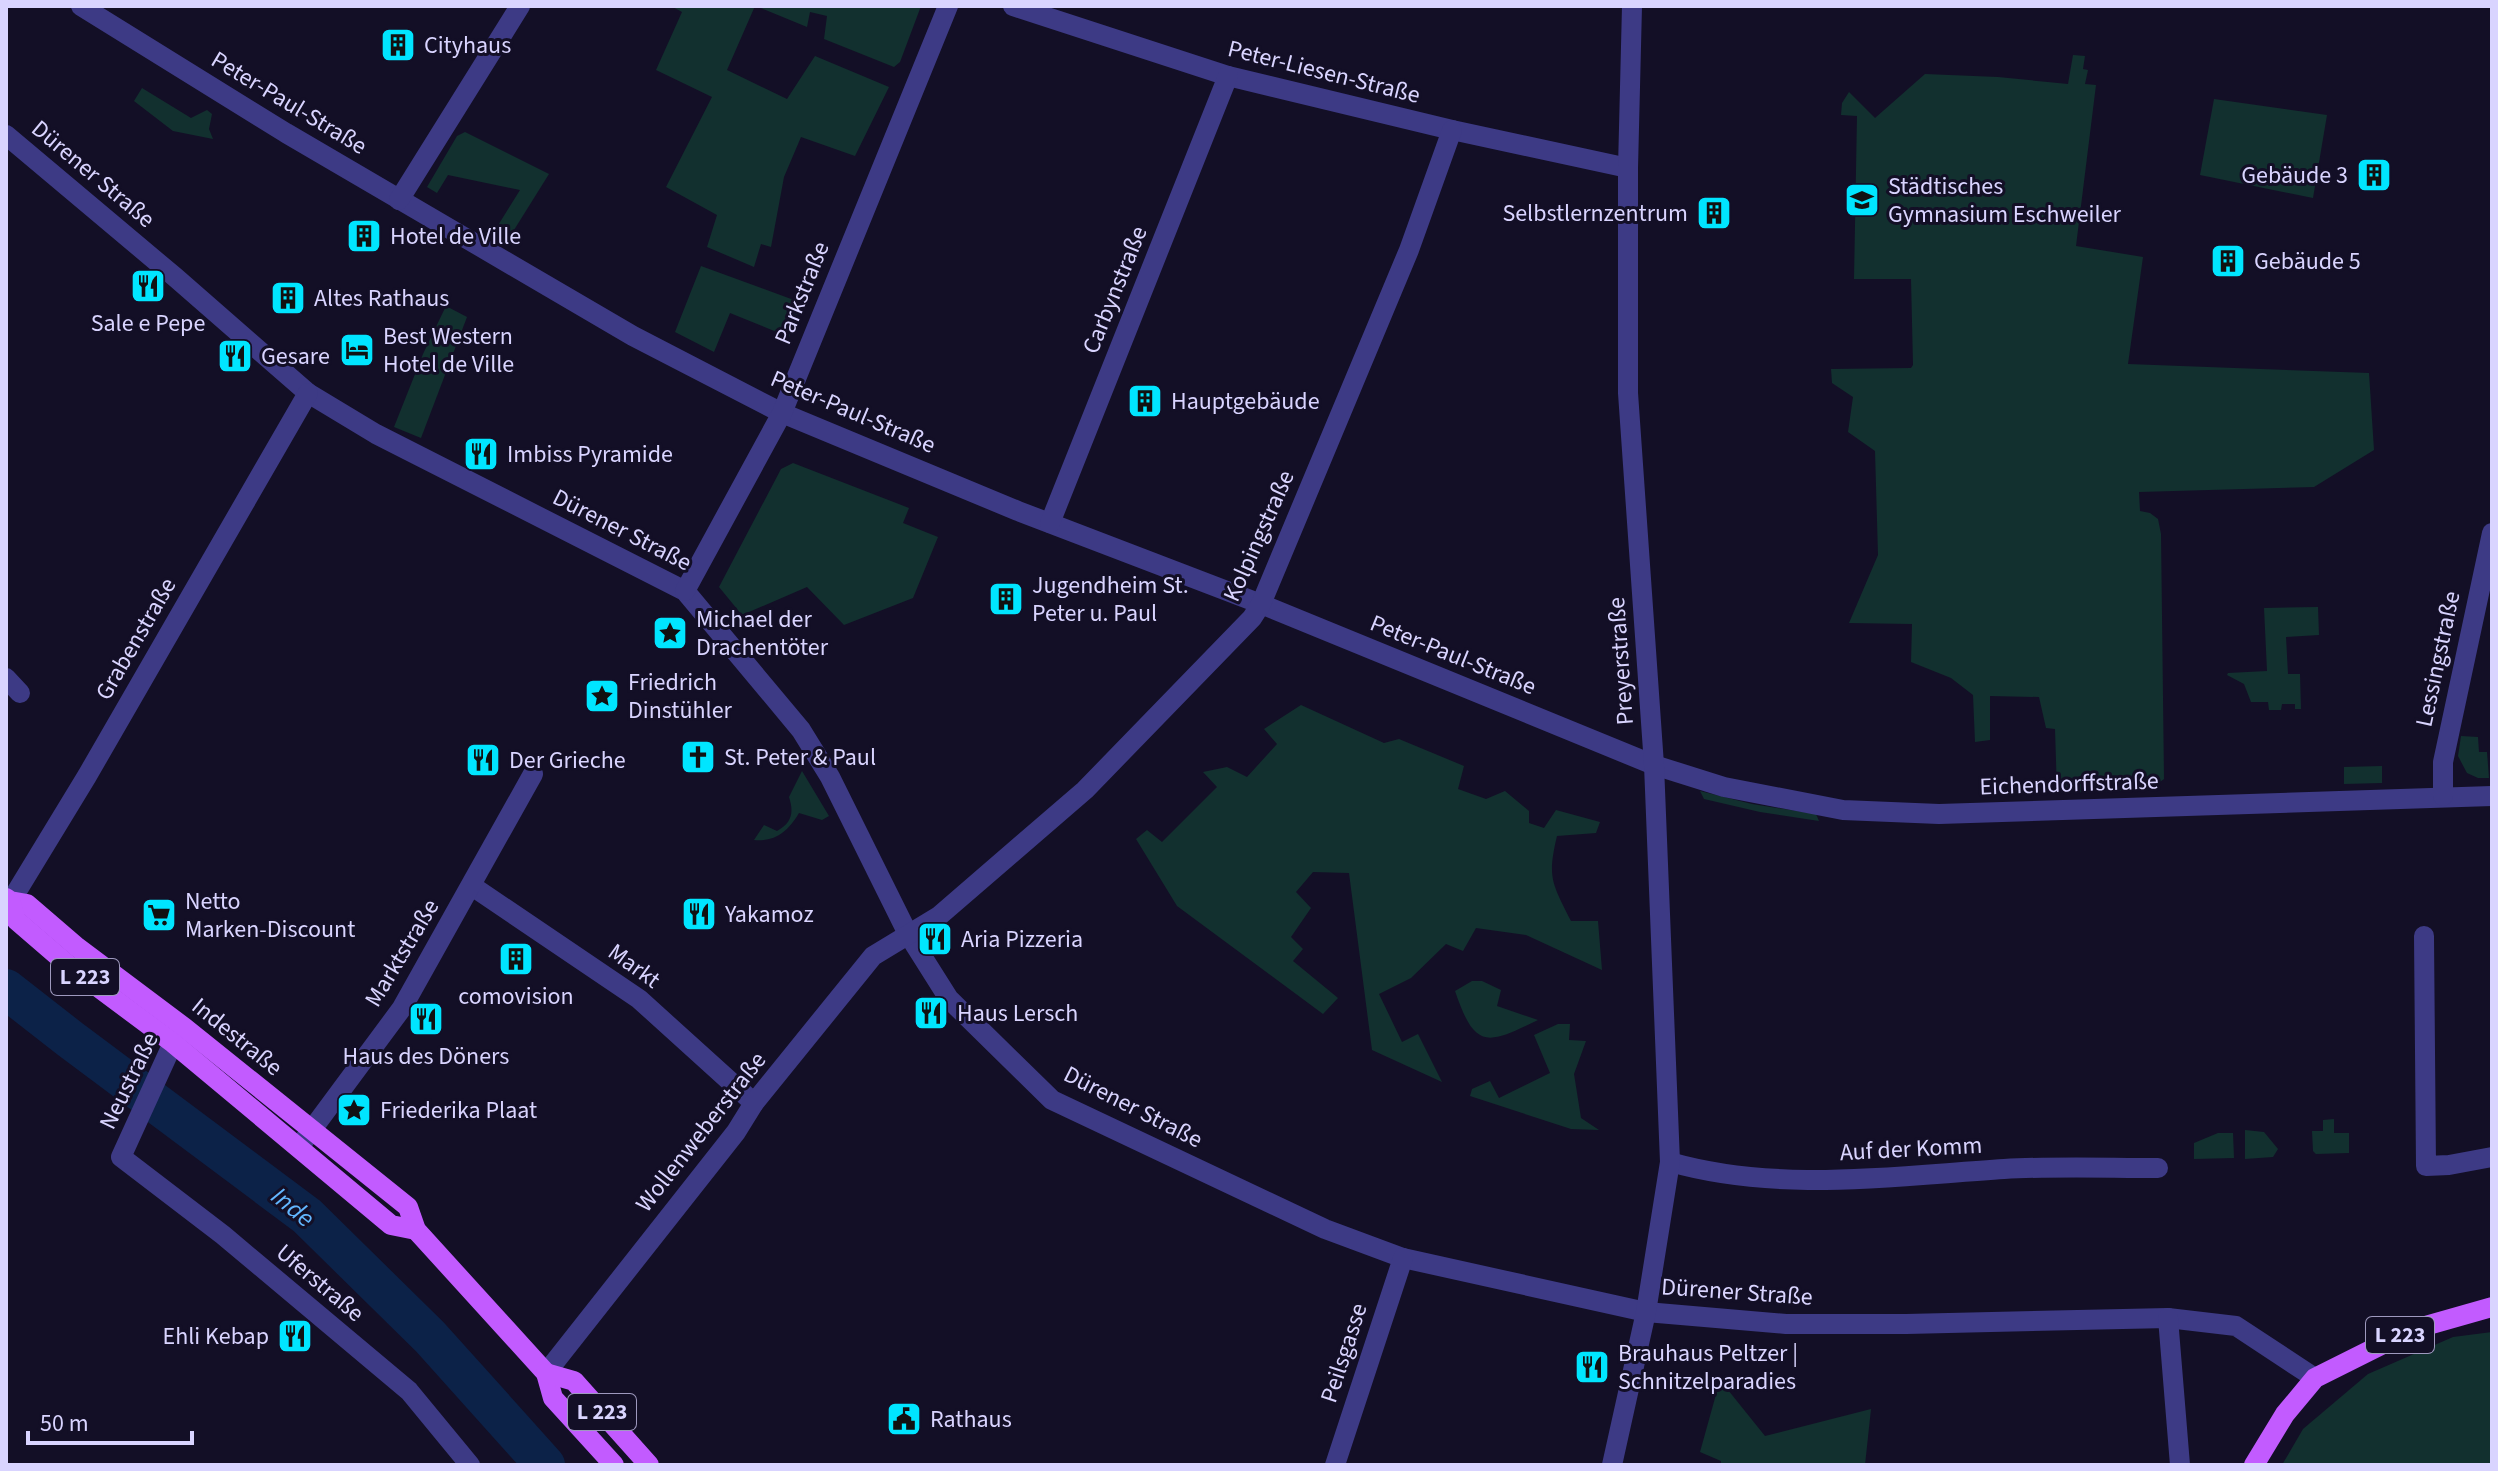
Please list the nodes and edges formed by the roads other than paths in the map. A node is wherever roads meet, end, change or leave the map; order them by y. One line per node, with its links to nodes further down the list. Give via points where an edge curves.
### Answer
1 (81, 6): 10 (street, Peter-Paul-Straße)
2 (520, 6): 10 (street)
3 (948, 6): 12 (street, Parkstraße)
4 (1013, 6): 6 (street, Peter-Liesen-Straße)
5 (1632, 6): 9 (street, Preyerstraße)
6 (1228, 76): 7 (street, Peter-Liesen-Straße); 13 (street, Carbynstraße)
7 (1452, 130): 9 (street, Peter-Liesen-Straße); 16 (street, Kolpingstraße, via 1409,250)
8 (6, 135): 11 (street, Dürener Straße)
9 (1628, 168): 17 (street, Preyerstraße, via 1628,393)
10 (399, 200): 12 (street, Peter-Paul-Straße, via 633,336)
11 (308, 393): 15 (street, Dürener Straße, via 376,434); 22 (street, Grabenstraße, via 87,776)
12 (782, 413): 13 (street, Peter-Paul-Straße); 15 (street, Parkstraße)
13 (1050, 523): 16 (street, Peter-Paul-Straße)
14 (2492, 533): 19 (street, Lessingstraße, via 2443,762)
15 (685, 591): 23 (street, Dürener Straße, via 801,730)
16 (1261, 604): 17 (street, Peter-Paul-Straße); 23 (street, Kolpingstraße, via 1243,629 1085,790 939,916)
17 (1654, 765): 19 (street, Eichendorffstraße, via 1724,787 1843,810 1939,814); 30 (street, Preyerstraße)
18 (533, 774): 21 (street, Marktstraße)
19 (2443, 796): 20 (street, Eichendorffstraße)
20 (2492, 796)
21 (472, 886): 26 (street, Markt, via 639,999); 27 (street, Marktstraße, via 402,1008)
22 (7, 902): 25 (main road, Indestraße / L 223, via 16,920 67,964)
23 (908, 934): 26 (street, Wollenweberstraße, via 873,956); 32 (street, Dürener Straße, via 949,999 1052,1100 1325,1229)
24 (2424, 936): 29 (street, via 2426,1166)
25 (179, 1035): 27 (main road, Indestraße / L 223); 28 (street, Neustraße)
26 (754, 1103): 36 (street, Wollenweberstraße)
27 (306, 1138): 36 (main road, Indestraße / L 223, via 408,1207 416,1230)
28 (121, 1157): 38 (street, Uferstraße, via 409,1391)
29 (2492, 1157)
30 (1670, 1162): 31 (street, Auf der Komm, via 1783,1180); 34 (street, Preyerstraße)
31 (2158, 1168)
32 (1403, 1258): 34 (street, Dürener Straße); 41 (street, Peilsgasse)
33 (2492, 1307): 37 (main road, L 223, via 2411,1330)
34 (1646, 1312): 35 (street, Dürener Straße, via 1786,1324); 42 (street, Preyerstraße)
35 (2168, 1318): 37 (street, Dürener Straße, via 2236,1326); 43 (street)
36 (546, 1373): 39 (main road, Indestraße / L 223, via 553,1398); 40 (main road, Indestraße / L 223, via 574,1381)
37 (2315, 1378): 44 (main road, L 223)
38 (470, 1465)
39 (614, 1465)
40 (649, 1465)
41 (1335, 1465)
42 (1612, 1465)
43 (2180, 1465)
44 (2254, 1465)

